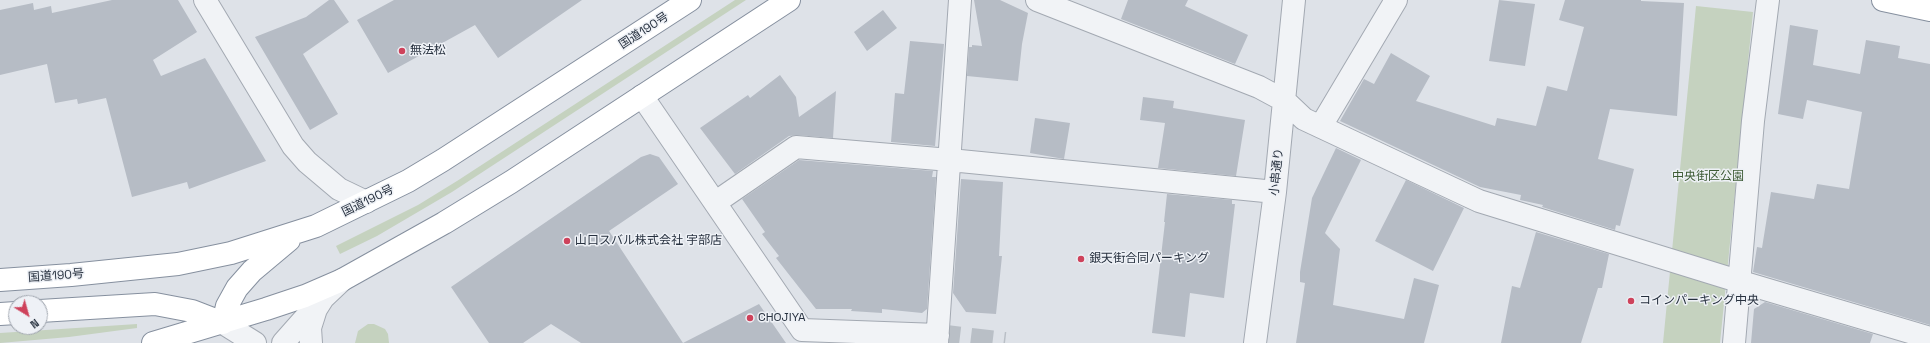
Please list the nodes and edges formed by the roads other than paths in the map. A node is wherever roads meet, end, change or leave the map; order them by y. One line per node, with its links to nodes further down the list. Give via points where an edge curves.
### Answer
1 (205, 0): 16 (street, via 293,146 307,162 339,189)
2 (690, 0): 16 (highway, 国道190号, via 443,160)
3 (789, 0): 11 (highway)
4 (960, 0): 14 (street)
5 (1037, 0): 12 (street, via 1259,87)
6 (1294, 0): 12 (street, 小串通り)
7 (1396, 0): 13 (street)
8 (1768, 0): 21 (street, via 1753,121)
9 (1883, 0): 10 (highway)
10 (1930, 10)
11 (642, 96): 17 (street); 20 (highway, via 511,182)
12 (1285, 101): 13 (street, via 1304,119); 15 (street, 小串通り)
13 (1321, 126): 21 (street, via 1479,201)
14 (950, 160): 15 (street); 17 (street, via 796,147); 27 (street)
15 (1275, 192): 33 (street, 小串通り)
16 (366, 202): 18 (highway, 国道190号)
17 (716, 202): 25 (street)
18 (316, 226): 19 (highway, 国道190号, via 231,253 178,264); 24 (highway, via 290,240 252,271 237,288 227,306)
19 (0, 280)
20 (342, 280): 22 (street); 24 (highway, via 305,296)
21 (1738, 281): 26 (street); 34 (street)
22 (323, 298): 31 (street); 32 (street, via 310,328)
23 (48, 311): 24 (highway, via 154,304 192,311)
24 (223, 323): 28 (highway); 29 (street); 30 (street)
25 (798, 336): 27 (street)
26 (1930, 338)
27 (938, 339)
28 (153, 343)
29 (230, 343)
30 (255, 343)
31 (283, 343)
32 (311, 343)
33 (1255, 343)
34 (1734, 343)

